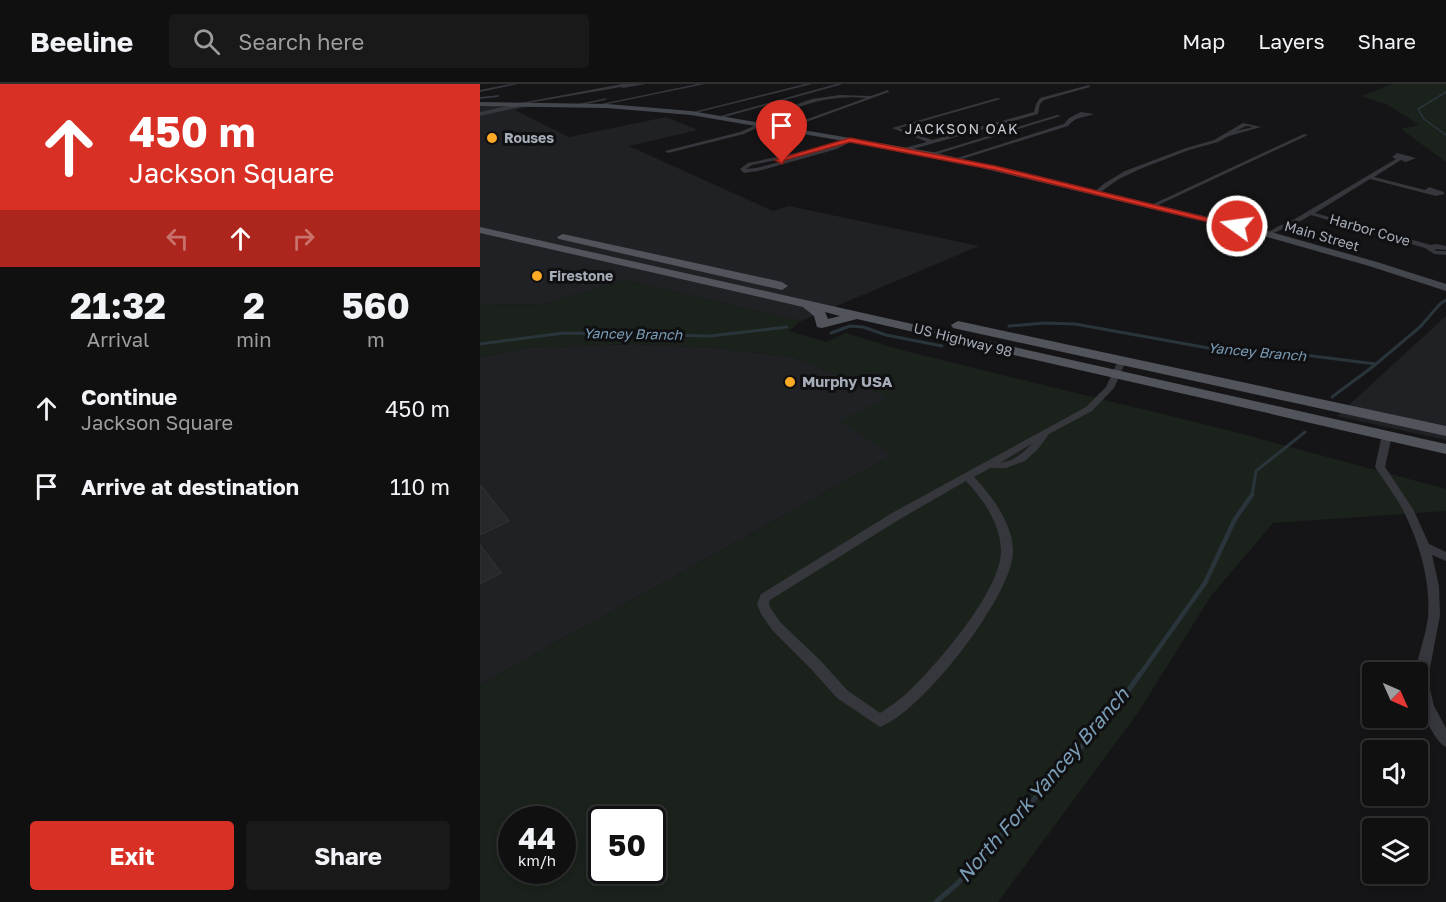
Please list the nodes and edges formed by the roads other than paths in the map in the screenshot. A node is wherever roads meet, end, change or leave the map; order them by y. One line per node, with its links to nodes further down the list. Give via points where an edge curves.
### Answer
1 (516, 84): 9 (street)
2 (629, 84): 16 (street)
3 (644, 84): 18 (street)
4 (675, 84): 19 (street)
5 (703, 84): 20 (street)
6 (810, 84): 21 (street)
7 (841, 84): 25 (street)
8 (1089, 86): 31 (street, via 1042,99 1036,113)
9 (480, 91)
10 (888, 92): 12 (street)
11 (498, 96): 13 (street)
12 (872, 97): 26 (street, via 847,94 815,100); 27 (street)
13 (480, 99)
14 (999, 99): 31 (street, via 894,128)
15 (480, 104): 16 (main road, Main Street)
16 (517, 104): 17 (main road, Main Street)
17 (527, 104): 18 (main road, Main Street); 22 (street)
18 (541, 104): 19 (main road, Main Street)
19 (576, 105): 20 (main road, Main Street)
20 (598, 105): 21 (main road, Main Street)
21 (691, 113): 25 (main road, Main Street)
22 (480, 114)
23 (1080, 115): 35 (street, via 1066,125)
24 (1059, 116): 34 (street)
25 (719, 117): 26 (main road, Main Street)
26 (760, 124): 27 (main road, Main Street); 33 (street, via 742,133)
27 (787, 128): 30 (main road, Main Street)
28 (1227, 135): 28 (street, via 1256,129 1258,126 1242,125); 39 (street, via 1138,167)
29 (1306, 135): 41 (street)
30 (850, 140): 32 (main road, Main Street); 37 (street)
31 (932, 142): 32 (street)
32 (906, 149): 34 (main road, Main Street)
33 (668, 151)
34 (932, 154): 35 (main road, Main Street)
35 (957, 159): 39 (main road, Main Street)
36 (1400, 159): 38 (street)
37 (780, 161): 37 (street, via 750,164 743,169 751,171)
38 (1371, 178): 40 (street); 42 (street)
39 (1097, 192): 41 (main road, Main Street)
40 (1428, 192)
41 (1152, 206): 46 (main road, Main Street)
42 (1310, 213): 44 (street); 48 (street, Harbor Cove)
43 (480, 218): 51 (main road, US Highway 98)
44 (1290, 225): 46 (street); 47 (street)
45 (480, 230): 52 (main road, US Highway 98)
46 (1267, 234): 47 (main road, Main Street)
47 (1285, 239): 53 (main road, Main Street)
48 (1429, 247): 49 (street, Harbor Cove); 50 (street, Harbor Cove, via 1433,252)
49 (1446, 248)
50 (1446, 253)
51 (654, 257): 52 (street); 54 (main road, US Highway 98)
52 (637, 267): 55 (main road, US Highway 98)
53 (1446, 288)
54 (1122, 361): 55 (street); 56 (main road, US Highway 98)
55 (1115, 375): 57 (main road, US Highway 98); 59 (street, via 1110,388 1089,409)
56 (1446, 431)
57 (1387, 435): 58 (main road, US Highway 98); 60 (street, via 1380,467 1407,509)
58 (1446, 448)
59 (968, 477): 59 (street, via 896,516 765,597 765,611 777,627 842,694 880,721 910,699 953,650 1003,575 1007,552 1000,523 991,504)
60 (1424, 547): 61 (street); 62 (street, via 1434,602 1424,656 1423,693)
61 (1446, 557)
62 (1446, 741)

